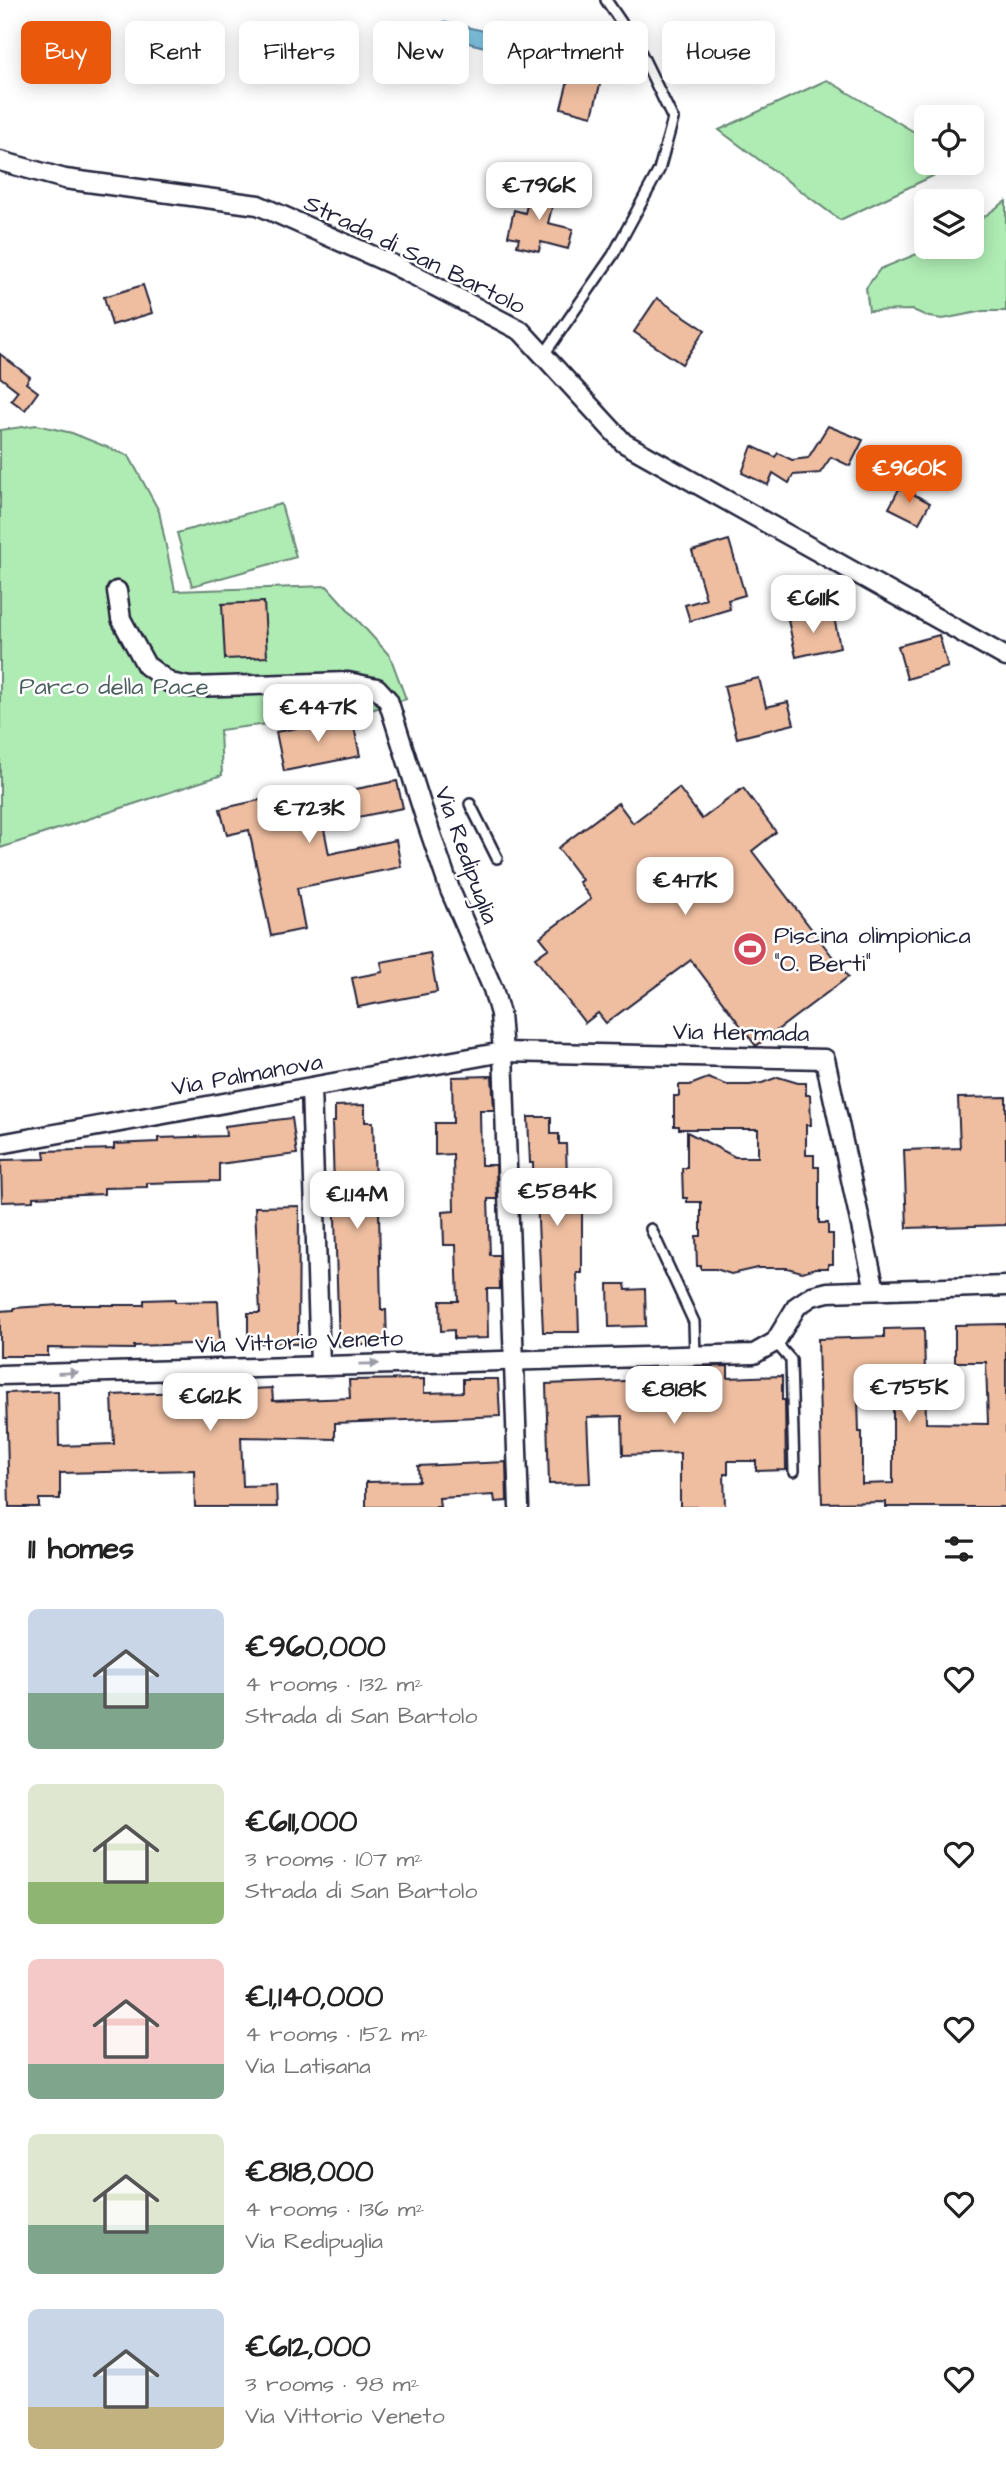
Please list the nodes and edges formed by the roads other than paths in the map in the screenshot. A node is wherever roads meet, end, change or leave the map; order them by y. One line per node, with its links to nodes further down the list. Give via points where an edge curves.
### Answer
1 (606, 0): 3 (lane, via 638,47 673,119 659,170 619,243)
2 (0, 161): 3 (street, Strada di San Bartolo, via 65,179 258,205 396,266 521,331)
3 (543, 356): 5 (street, Strada di San Bartolo, via 624,443)
4 (117, 591): 8 (street, Via Redipuglia, via 121,620 146,665 170,683 190,687 348,682 377,688 388,700 450,890 493,989)
5 (1006, 657)
6 (470, 804): 7 (lane)
7 (497, 858)
8 (503, 1052): 9 (street, Via Palmanova); 13 (street, Via Hermada, via 825,1059); 16 (street, Via Redipuglia)
9 (311, 1088): 10 (street, Via Palmanova); 17 (street)
10 (0, 1144)
11 (651, 1229): 15 (lane, via 694,1322)
12 (1006, 1286): 13 (street)
13 (876, 1290): 14 (street, via 828,1292 805,1300)
14 (775, 1342): 15 (street, via 754,1354); 19 (lane, via 791,1360)
15 (695, 1355): 16 (street)
16 (515, 1360): 17 (street, Via Vittorio Veneto, one-way to 16); 20 (street, Via Redipuglia)
17 (320, 1365): 18 (street, Via Vittorio Veneto, one-way to 17)
18 (0, 1375)
19 (794, 1471)
20 (519, 1507)

